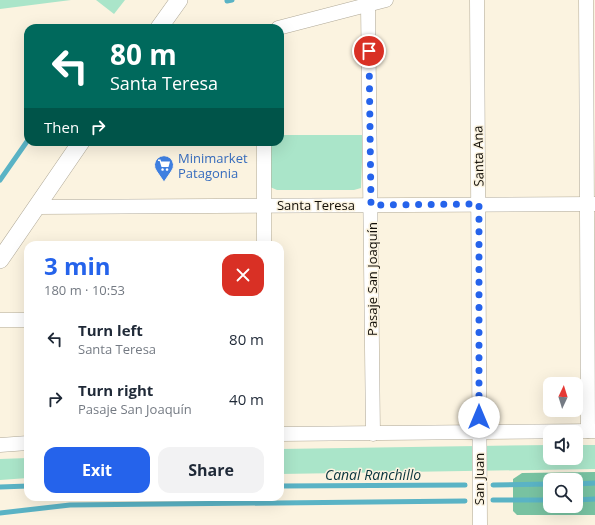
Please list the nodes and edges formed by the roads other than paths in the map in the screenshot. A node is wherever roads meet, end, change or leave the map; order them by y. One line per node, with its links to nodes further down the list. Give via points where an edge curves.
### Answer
1 (386, 0): 5 (street)
2 (477, 0): 10 (street, Santa Ana)
3 (586, 0): 11 (street)
4 (177, 3): 6 (street)
5 (368, 5): 7 (street); 12 (street, Pasaje San Joaquín)
6 (162, 24)
7 (284, 26)
8 (78, 146): 14 (street)
9 (264, 146): 13 (street)
10 (479, 204): 11 (street, Santa Teresa); 12 (street, Santa Teresa); 20 (street, Santa Ana)
11 (591, 204): 19 (street)
12 (371, 205): 13 (street, Santa Teresa); 22 (street, Pasaje San Joaquín)
13 (264, 206): 14 (street, Santa Teresa); 15 (street)
14 (37, 207): 16 (street)
15 (264, 241)
16 (0, 260)
17 (0, 320): 18 (street)
18 (24, 320)
19 (592, 431): 20 (street)
20 (479, 432): 22 (street); 25 (street, San Juan)
21 (284, 434): 22 (street)
22 (373, 434)
23 (24, 443): 24 (street)
24 (0, 445)
25 (480, 525)

